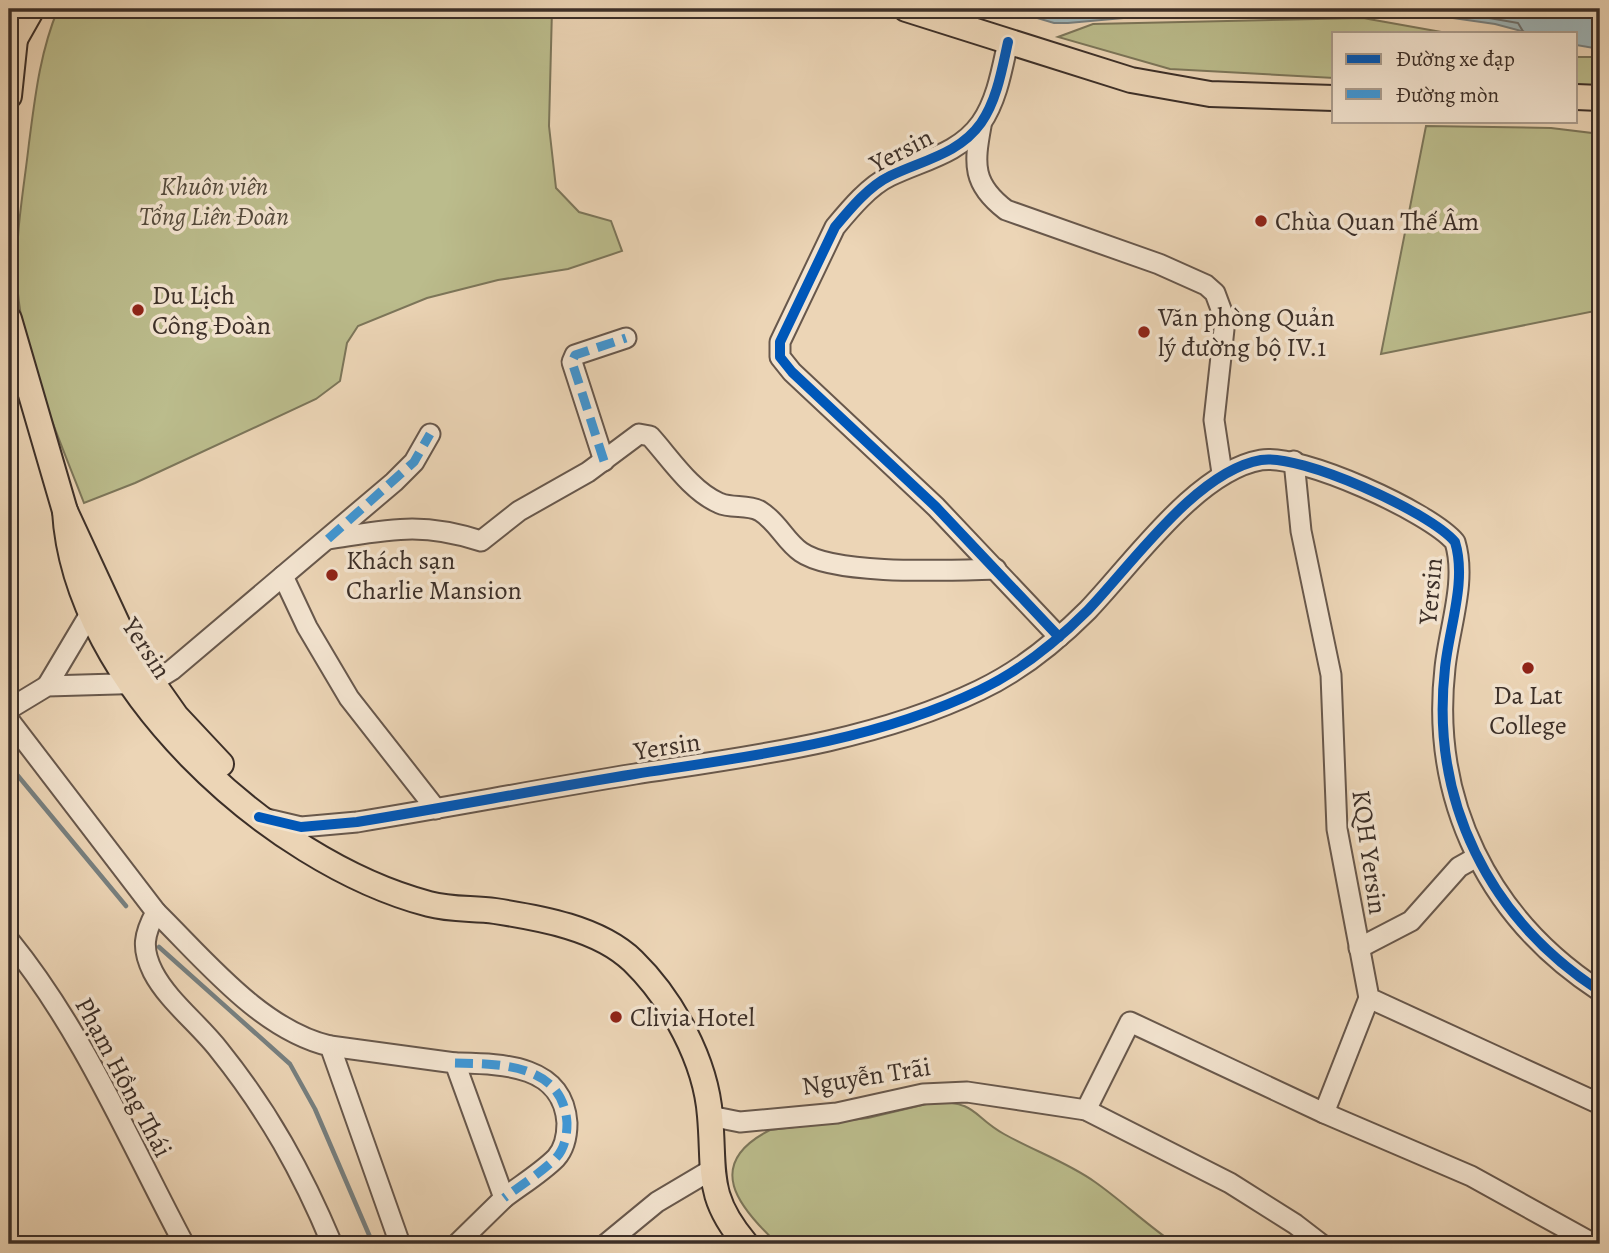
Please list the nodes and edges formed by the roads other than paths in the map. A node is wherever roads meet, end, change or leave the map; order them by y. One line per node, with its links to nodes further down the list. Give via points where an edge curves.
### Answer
1 (32, 9): 3 (main road)
2 (906, 9): 4 (main road)
3 (12, 31): 5 (main road)
4 (1008, 42): 7 (main road, via 1131,80 1210,94); 9 (street, Yersin, via 991,106)
5 (9, 96)
6 (1578, 97): 8 (main road)
7 (1332, 98)
8 (1600, 98)
9 (982, 121): 15 (street, Yersin, via 977,173 992,199 1006,210 1159,264 1215,293 1225,320 1214,421); 17 (street, Yersin, via 954,149 877,185 848,211 835,227 780,342 780,357)
10 (9, 319): 19 (main road, Yersin, via 65,511 67,541)
11 (626, 338): 13 (street, via 575,355 572,362)
12 (430, 434): 16 (street, via 408,468)
13 (604, 461): 16 (street, via 519,511 481,541 420,527); 17 (street, via 639,434 650,436 702,492 720,504 754,508 802,553 826,563 915,572)
14 (1294, 461): 15 (street, Yersin, via 1265,459); 28 (street, Yersin, via 1321,468 1429,520 1455,542 1460,570 1442,713 1448,773); 32 (street, KQH Yersin, via 1301,531 1332,675 1337,829)
15 (1222, 473): 20 (street, Yersin, via 1194,496)
16 (328, 539): 18 (street)
17 (996, 569): 20 (street, Yersin)
18 (283, 576): 21 (street, via 172,670); 25 (street, via 349,698)
19 (96, 603): 21 (main road, Yersin, via 122,634); 22 (street)
20 (1059, 637): 25 (street, Yersin, via 980,690 915,717 825,743)
21 (141, 683): 22 (street); 26 (main road, Yersin, via 182,747); 27 (main road, Yersin, via 228,770)
22 (47, 685): 23 (street)
23 (9, 709)
24 (9, 720): 30 (street)
25 (436, 809): 27 (street, Yersin)
26 (259, 817): 27 (street, Yersin); 29 (main road, via 344,873 373,886 450,909)
27 (301, 827): 29 (main road, via 372,868)
28 (1475, 858): 32 (street, via 1459,867 1411,921); 33 (street, Yersin, via 1549,953)
29 (493, 911): 40 (main road, via 583,933 632,960 661,994 684,1034 702,1077)
30 (156, 912): 35 (street, via 246,998 284,1026); 44 (street, via 144,934 153,973 219,1049 276,1128)
31 (9, 940): 43 (street, Phạm Hồng Thái, via 40,979 96,1073)
32 (1359, 948): 34 (street, KQH Yersin)
33 (1600, 991)
34 (1369, 998): 37 (street); 39 (street)
35 (330, 1046): 36 (street); 45 (street)
36 (456, 1063): 42 (street); 42 (street, via 513,1065 538,1075 554,1090 566,1113 567,1136 557,1156)
37 (1600, 1104)
38 (1086, 1110): 39 (street, via 1130,1022); 40 (street, Nguyễn Trãi, via 967,1092 923,1094 823,1115 740,1122); 49 (street, Nguyễn Trãi, via 1230,1183)
39 (1324, 1114): 50 (street, via 1471,1176)
40 (710, 1116): 41 (main road)
41 (710, 1170): 47 (street, via 657,1202); 48 (main road, via 722,1208)
42 (504, 1198): 46 (street)
43 (184, 1244)
44 (332, 1244)
45 (400, 1244)
46 (457, 1244)
47 (606, 1244)
48 (746, 1244)
49 (1321, 1244)
50 (1594, 1244)

